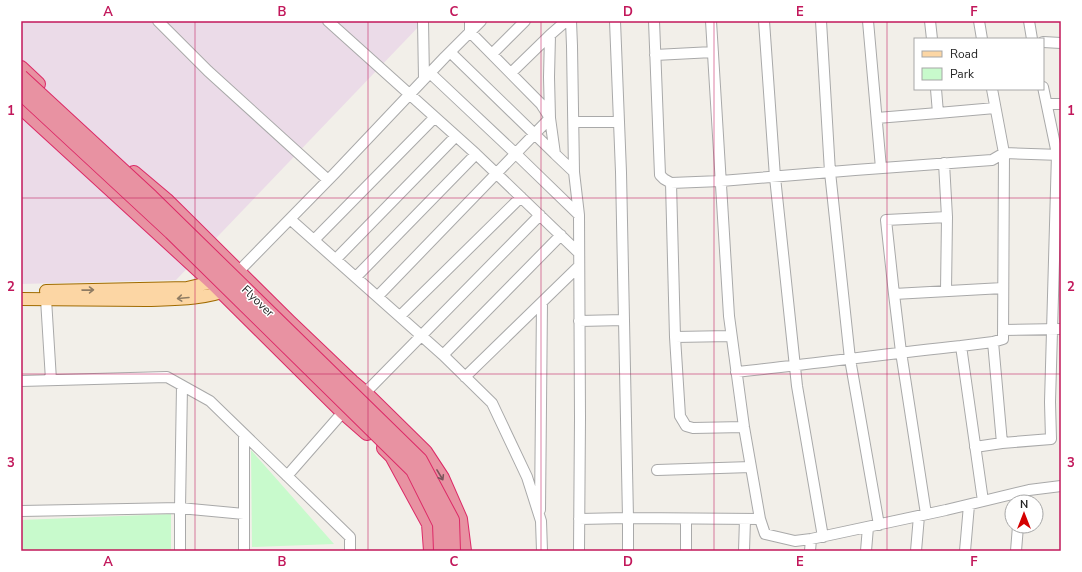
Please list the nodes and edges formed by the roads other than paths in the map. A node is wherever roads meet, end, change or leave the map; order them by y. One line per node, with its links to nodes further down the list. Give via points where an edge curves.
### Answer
1 (158, 21): 61 (street, via 208,71)
2 (328, 21): 37 (street)
3 (423, 21): 31 (street)
4 (470, 21): 18 (street)
5 (481, 21): 18 (street)
6 (525, 21): 27 (street)
7 (566, 21): 19 (street)
8 (571, 21): 46 (street)
9 (615, 21): 47 (street)
10 (654, 21): 28 (street)
11 (711, 21): 26 (street)
12 (764, 21): 60 (street)
13 (821, 21): 58 (street)
14 (868, 21): 45 (street)
15 (930, 21): 20 (street)
16 (979, 21): 21 (street)
17 (1029, 21): 22 (street)
18 (470, 32): 25 (street); 27 (street)
19 (550, 35): 30 (street); 44 (street)
20 (932, 38)
21 (982, 38)
22 (1032, 38)
23 (1044, 42): 24 (street)
24 (1061, 43)
25 (450, 52): 31 (street); 48 (street)
26 (713, 52): 28 (street); 62 (street)
27 (492, 54): 30 (street)
28 (655, 55): 63 (street, via 660,175)
29 (21, 68): 74 (highway, via 109,152 166,200)
30 (511, 73): 44 (street, via 541,104)
31 (427, 76): 37 (street); 50 (street)
32 (21, 77): 139 (highway, Flyover, bridge, via 151,197 420,460 452,520)
33 (936, 90): 42 (street)
34 (992, 90): 41 (street)
35 (1044, 90): 38 (street)
36 (21, 93): 138 (highway, Flyover, bridge, via 171,232 413,470 440,524)
37 (410, 94): 43 (street); 61 (street)
38 (1047, 104): 39 (street); 54 (street)
39 (1061, 104)
40 (21, 107): 76 (highway)
41 (995, 108): 42 (street); 51 (street)
42 (938, 113): 45 (street)
43 (435, 117): 49 (street); 70 (street)
44 (550, 118): 48 (street); 53 (street)
45 (877, 118): 56 (street)
46 (574, 122): 47 (street); 57 (street)
47 (619, 122): 86 (street)
48 (534, 135): 50 (street); 53 (street)
49 (456, 136): 52 (street); 72 (street)
50 (516, 153): 59 (street); 66 (street)
51 (1004, 153): 54 (street); 55 (street, via 992,160); 77 (street)
52 (476, 154): 59 (street); 75 (street)
53 (555, 154): 57 (street)
54 (1059, 154): 88 (street)
55 (944, 163): 56 (street); 67 (street)
56 (881, 168): 58 (street)
57 (574, 172): 66 (street)
58 (830, 172): 60 (street); 97 (street)
59 (497, 174): 64 (street); 81 (street)
60 (775, 177): 62 (street); 98 (street)
61 (328, 180): 68 (street)
62 (720, 181): 63 (street); 91 (street)
63 (671, 183): 92 (street)
64 (521, 197): 65 (street); 85 (street)
65 (540, 215): 69 (street); 90 (street)
66 (579, 215): 71 (street)
67 (947, 217): 79 (street); 80 (street, via 886,220)
68 (290, 219): 70 (street); 74 (street)
69 (561, 235): 71 (street); 96 (street)
70 (314, 240): 72 (street)
71 (579, 253): 73 (street)
72 (336, 259): 75 (street)
73 (579, 266): 84 (street); 87 (street)
74 (243, 277): 76 (main road); 104 (highway)
75 (356, 277): 81 (street)
76 (217, 287): 78 (main road, one-way to 76); 83 (main road, one-way to 83, via 208,296 181,299); 105 (highway)
77 (1003, 288): 79 (street); 89 (street)
78 (21, 292)
79 (946, 292): 80 (street)
80 (894, 294): 95 (street)
81 (378, 296): 85 (street)
82 (21, 299): 83 (main road)
83 (46, 299): 101 (street)
84 (542, 302): 100 (street); 123 (street)
85 (400, 316): 90 (street)
86 (624, 320): 87 (street); 124 (street)
87 (579, 321): 125 (street)
88 (1057, 329): 89 (street); 108 (street, via 1050,402)
89 (1003, 330): 93 (street, via 1003,339)
90 (422, 335): 96 (street); 104 (street)
91 (731, 336): 92 (street); 99 (street)
92 (675, 337): 106 (street, via 680,416 686,426)
93 (993, 342): 94 (street); 109 (street)
94 (961, 346): 95 (street); 110 (street)
95 (902, 352): 97 (street); 122 (street)
96 (443, 355): 100 (street)
97 (850, 359): 98 (street); 129 (street)
98 (795, 366): 99 (street); 132 (street)
99 (736, 372): 106 (street)
100 (465, 377): 123 (street, via 492,403 526,477)
101 (51, 380): 102 (street); 103 (street, via 167,377)
102 (21, 381)
103 (182, 386): 107 (street, via 210,401); 119 (street)
104 (365, 393): 140 (highway, one-way to 140, via 425,452 442,478 460,519)
105 (343, 412): 113 (street); 137 (highway, via 392,456 429,524)
106 (744, 427): 111 (street)
107 (244, 434): 113 (street); 121 (street)
108 (1056, 439): 109 (street)
109 (1002, 443): 110 (street)
110 (975, 447): 117 (street)
111 (751, 467): 112 (street); 128 (street)
112 (657, 470)
113 (287, 476): 136 (street, via 350,537)
114 (1061, 486): 115 (street, via 1029,490)
115 (1024, 494)
116 (1004, 499): 117 (street)
117 (983, 501): 118 (street)
118 (969, 505): 122 (street); 149 (street)
119 (180, 508): 120 (street); 121 (street); 134 (street)
120 (21, 511)
121 (244, 514): 135 (street)
122 (923, 515): 129 (street); 148 (street)
123 (540, 518): 141 (street)
124 (628, 518): 125 (street); 126 (street); 143 (street)
125 (578, 519): 142 (street)
126 (686, 519): 127 (street); 144 (street)
127 (745, 519): 128 (street); 145 (street)
128 (760, 519): 133 (street, via 765,534 795,541)
129 (879, 525): 130 (street)
130 (868, 527): 132 (street); 147 (street)
131 (1017, 534): 150 (street)
132 (823, 537): 133 (street)
133 (811, 539): 146 (street)
134 (180, 551)
135 (244, 551)
136 (350, 551)
137 (431, 551)
138 (441, 551)
139 (453, 551)
140 (464, 551)
141 (542, 551)
142 (579, 551)
143 (628, 551)
144 (686, 551)
145 (744, 551)
146 (810, 551)
147 (866, 551)
148 (916, 551)
149 (965, 551)
150 (1016, 551)

